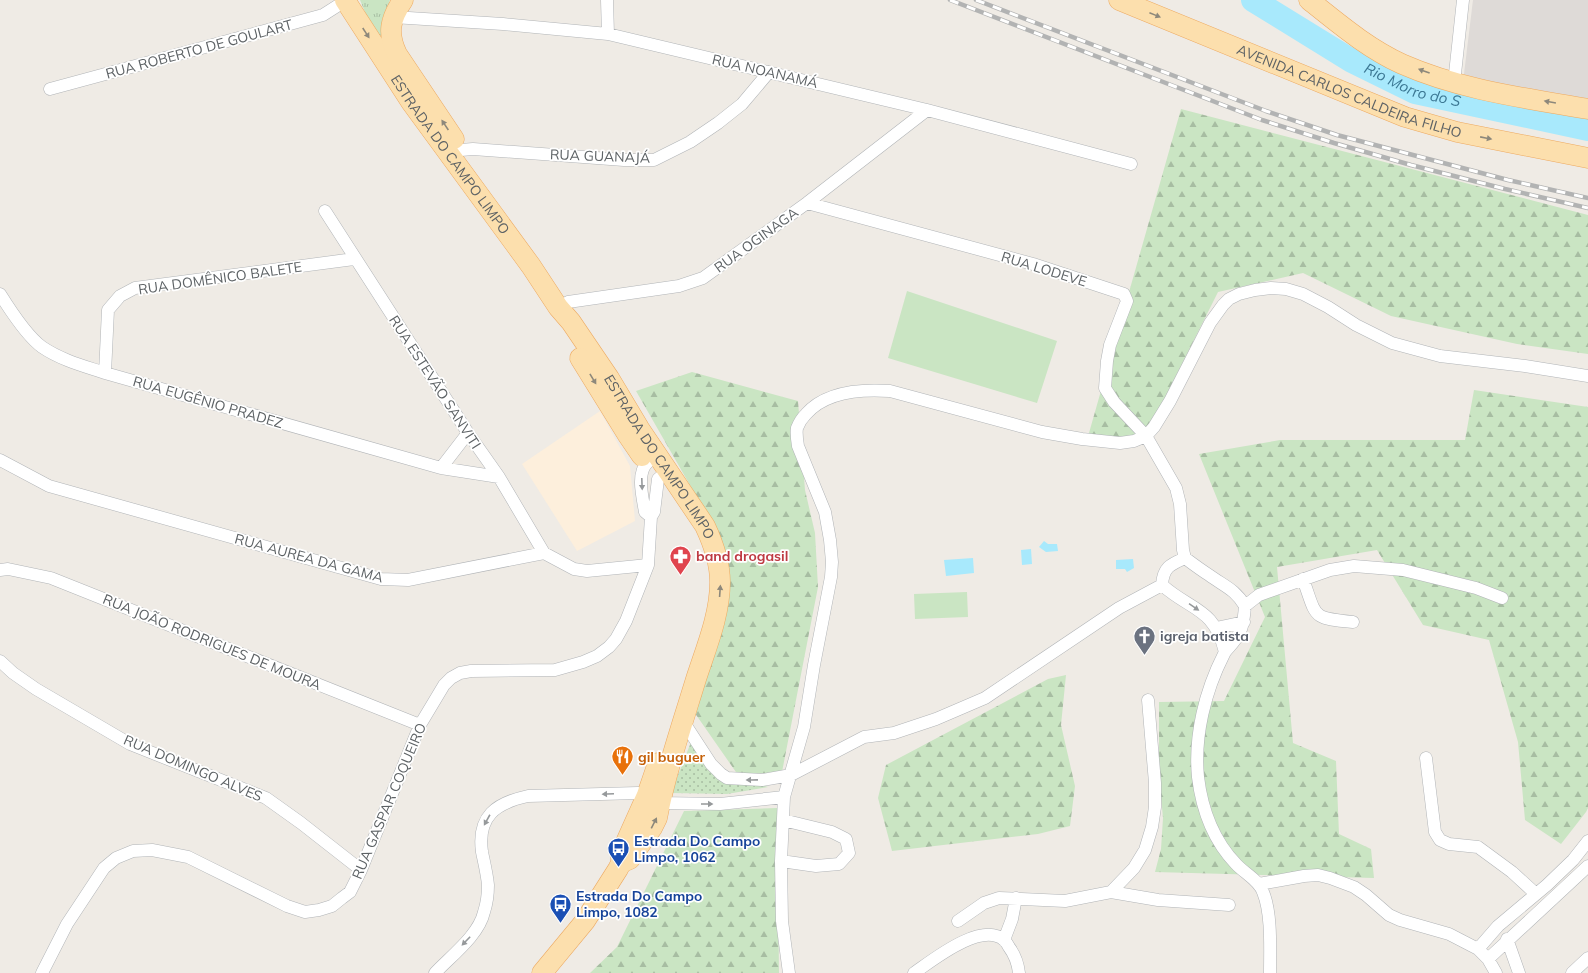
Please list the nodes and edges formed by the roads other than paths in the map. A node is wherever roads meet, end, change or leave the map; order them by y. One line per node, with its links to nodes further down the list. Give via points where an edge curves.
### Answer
1 (346, 0): 11 (street, RUA ROBERTO DE GOULART, via 323,15); 14 (main road, ESTRADA DO CAMPO LIMPO, one-way to 14, via 411,102)
2 (403, 0): 7 (main road)
3 (607, 0): 8 (street)
4 (1119, 0): 15 (main road, AVENIDA CARLOS CALDEIRA FILHO, one-way to 15, via 1406,117 1457,132)
5 (1309, 0): 10 (main road, one-way to 5, via 1401,63 1376,49 1357,38)
6 (1463, 0): 10 (street)
7 (393, 17): 8 (street, RUA NOANAMÁ); 14 (main road, one-way to 7, via 397,54 392,43)
8 (608, 34): 9 (street, RUA NOANAMÁ)
9 (770, 72): 13 (street, RUA NOANAMÁ); 14 (street, RUA GUANAJÁ, via 742,104 718,123 690,142 654,160 473,149)
10 (1454, 83): 12 (main road, one-way to 10)
11 (50, 89)
12 (1588, 109)
13 (927, 110): 16 (street, RUA NOANAMÁ); 17 (street, RUA OGINAGA)
14 (456, 152): 21 (main road, ESTRADA DO CAMPO LIMPO)
15 (1588, 158)
16 (1132, 164)
17 (807, 203): 21 (street, RUA OGINAGA, via 703,278 679,286 568,302); 25 (street, RUA LODEVE, via 1033,264 1124,294 1127,301 1110,345 1105,388 1114,402)
18 (325, 211): 19 (street, RUA ESTEVÃO SANVITI)
19 (354, 258): 22 (street, RUA DOMÊNICO BALETE, via 135,288 120,296 108,310); 24 (street, RUA ESTEVÃO SANVITI)
20 (0, 294): 22 (street, RUA EUGÊNIO PRADEZ, via 41,347)
21 (558, 307): 27 (main road, ESTRADA DO CAMPO LIMPO, via 576,328 609,378)
22 (105, 373): 28 (street, RUA EUGÊNIO PRADEZ)
23 (1588, 376): 25 (street, via 1440,356 1392,343 1303,294 1286,289 1255,290 1229,299 1216,312 1170,401)
24 (468, 433): 28 (street); 29 (street, RUA ESTEVÃO SANVITI)
25 (1146, 436): 32 (street, RUA LODEVE, via 1172,480 1178,496); 48 (street, via 1120,443 1042,432 890,391 872,390 833,396 822,400 808,412 797,427 798,446 825,512 830,540 831,577 805,720)
26 (0, 460): 31 (street, RUA AUREA DA GAMA, via 49,486 381,579 408,580)
27 (657, 467): 30 (street, RUA GASPAR COQUEIRO, via 654,512); 30 (street, RUA GASPAR COQUEIRO, one-way to 30, via 643,470 645,512); 45 (main road, ESTRADA DO CAMPO LIMPO, one-way to 27, via 714,624 720,595 720,580 717,559 705,526); 50 (main road, ESTRADA DO CAMPO LIMPO, via 692,526 706,570 706,590 699,640 655,771)
28 (441, 468): 29 (street, RUA EUGÊNIO PRADEZ)
29 (499, 477): 31 (street, RUA ESTEVÃO SANVITI)
30 (651, 517): 33 (street, RUA GASPAR COQUEIRO)
31 (544, 553): 33 (street, via 574,569 587,572)
32 (1185, 558): 36 (street, via 1170,565 1163,575); 38 (street, via 1232,589)
33 (648, 565): 46 (street, RUA GASPAR COQUEIRO, via 626,621 609,647 597,656 555,670 460,673 444,685)
34 (0, 570): 46 (street, RUA JOÃO RODRIGUES DE MOURA, via 8,569 51,578)
35 (1302, 580): 37 (street, via 1346,567 1388,568 1470,587); 38 (street, via 1259,595); 40 (street, via 1315,612 1327,619)
36 (1162, 585): 41 (street, one-way to 41, via 1204,614); 48 (street, via 1120,608 985,698 936,719 894,733 864,737)
37 (1502, 598)
38 (1245, 606): 39 (street)
39 (1244, 622): 41 (street); 42 (street, via 1237,638)
40 (1353, 622)
41 (1216, 628): 42 (street)
42 (1225, 652): 56 (street, via 1207,697 1199,733 1200,786 1214,835 1236,865)
43 (0, 661): 55 (street, RUA DOMINGO ALVES, via 36,689 130,744 266,798 301,822)
44 (1148, 700): 57 (street, via 1155,783 1152,827 1145,850 1134,868)
45 (683, 721): 48 (street, one-way to 45, via 762,780 728,778 711,764); 50 (main road, ESTRADA DO CAMPO LIMPO)
46 (420, 724): 55 (street, RUA GASPAR COQUEIRO)
47 (1426, 758): 58 (street, via 1435,832 1440,840 1449,844 1478,847)
48 (791, 775): 49 (street)
49 (784, 797): 50 (street, one-way to 49, via 720,804); 51 (street)
50 (654, 799): 68 (street, one-way to 68, via 638,793 528,796 514,799 492,811 485,820 481,835 488,883 484,914 476,931); 69 (main road, ESTRADA DO CAMPO LIMPO, via 657,818 652,828 630,860 621,863 585,921)
51 (783, 820): 53 (street); 53 (street, via 832,832 846,840 849,853 839,864 816,866)
52 (1588, 841): 58 (street, via 1573,860)
53 (781, 861): 70 (street, via 782,921)
54 (1588, 866): 63 (street)
55 (361, 870): 67 (street, RUA GASPAR COQUEIRO, via 350,892 332,906 305,912 287,906 188,857 152,850 133,851 116,858 104,868 67,924)
56 (1259, 884): 64 (street, via 1304,876 1318,875 1330,878 1354,887 1389,915 1449,934); 73 (street, via 1266,904)
57 (1111, 892): 59 (street, via 1065,901); 60 (street, via 1166,901)
58 (1536, 894): 64 (street, via 1498,926)
59 (1016, 898): 61 (street, via 999,898 984,903); 62 (street)
60 (1229, 905)
61 (958, 921)
62 (1004, 940): 71 (street, via 986,935 967,940); 72 (street, via 1013,952)
63 (1507, 940): 66 (street); 75 (street)
64 (1478, 949): 66 (street)
65 (1588, 958): 76 (street)
66 (1488, 959): 74 (street)
67 (42, 973)
68 (435, 973)
69 (542, 973)
70 (789, 973)
71 (914, 973)
72 (1019, 973)
73 (1270, 973)
74 (1496, 973)
75 (1518, 973)
76 (1572, 973)

